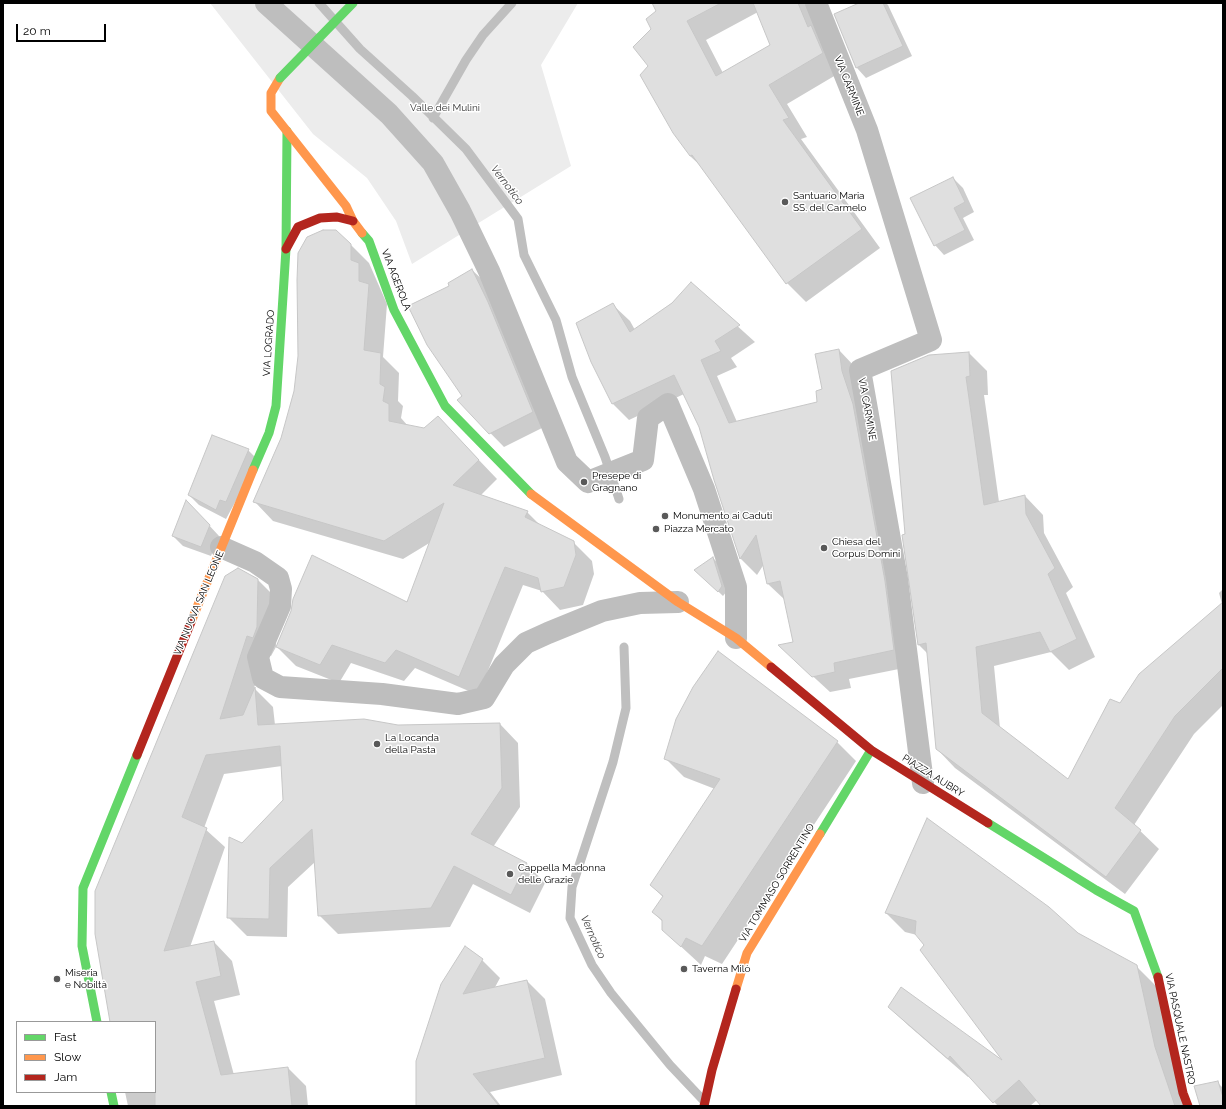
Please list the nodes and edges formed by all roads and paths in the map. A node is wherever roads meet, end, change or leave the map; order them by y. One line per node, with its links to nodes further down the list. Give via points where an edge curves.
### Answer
1 (266, 3): 9 (street, via 389,114 433,163 489,271 567,462 588,482 644,460 648,418 668,404 704,488 736,587)
2 (353, 3): 4 (street, VIA AGEROLA, bridge, via 280,78 271,93 271,111)
3 (816, 3): 11 (street, VIA CARMINE, via 867,130 931,340 860,370 897,579)
4 (287, 131): 5 (street, VIA AGEROLA, via 346,206); 6 (street, VIA LOGRADO)
5 (353, 221): 6 (street, via 337,217 320,218 298,227); 8 (street, VIA AGEROLA, via 370,241 394,310 445,406 525,490)
6 (286, 248): 7 (street, VIA LOGRADO, via 276,406 269,434)
7 (221, 547): 8 (street, VIA NUOVA SAN LEONE, via 255,562 278,578 281,589 280,606 258,657 263,678 280,687 382,694 458,704 484,698 504,665 526,643 602,611 640,603); 13 (street, VIA NUOVA SAN LEONE, via 83,888 82,946)
8 (678, 602): 9 (street)
9 (736, 638): 10 (street, PIAZZA AUBRY)
10 (871, 750): 11 (street, PIAZZA AUBRY); 16 (street, VIA TOMMASO SORRENTINO, via 747,953 712,1070)
11 (923, 782): 12 (street, PIAZZA AUBRY)
12 (1134, 911): 17 (street, VIA PASQUALE NASTRO, via 1160,982 1183,1093)
13 (97, 1021)
14 (111, 1093): 15 (street)
15 (114, 1106)
16 (704, 1106)
17 (1188, 1106)

